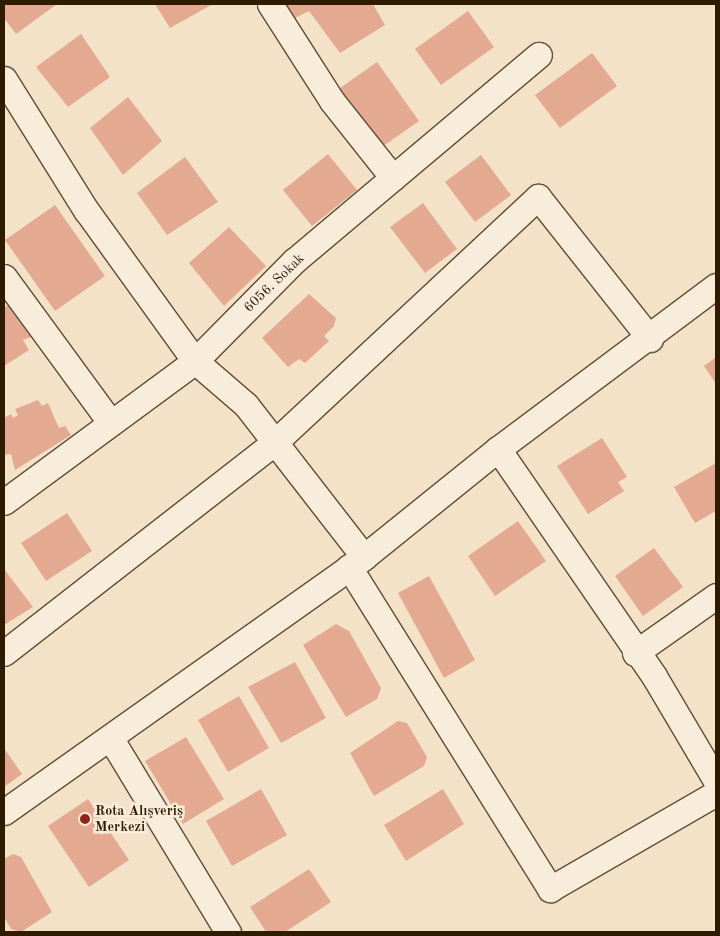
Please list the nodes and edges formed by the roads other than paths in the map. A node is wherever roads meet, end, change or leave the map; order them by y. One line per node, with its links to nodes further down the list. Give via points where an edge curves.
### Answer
1 (270, 4): 4 (street, via 332,101)
2 (539, 55): 4 (street, 6056. Sokak)
3 (4, 79): 8 (street, via 86,210)
4 (393, 178): 8 (street, 6056. Sokak, via 294,261)
5 (4, 277): 9 (street)
6 (716, 286): 7 (street)
7 (650, 339): 10 (street, via 538,197); 11 (street)
8 (195, 361): 9 (street, 6056. Sokak); 10 (street, via 246,405)
9 (110, 422): 12 (street, 6056. Sokak)
10 (274, 443): 13 (street); 15 (street)
11 (498, 449): 13 (street); 16 (street)
12 (5, 497)
13 (356, 562): 17 (street); 19 (street, via 550,889)
14 (716, 596): 16 (street)
15 (4, 653)
16 (635, 653): 18 (street)
17 (111, 739): 20 (street); 21 (street)
18 (716, 781)
19 (716, 793)
20 (4, 812)
21 (228, 932)

